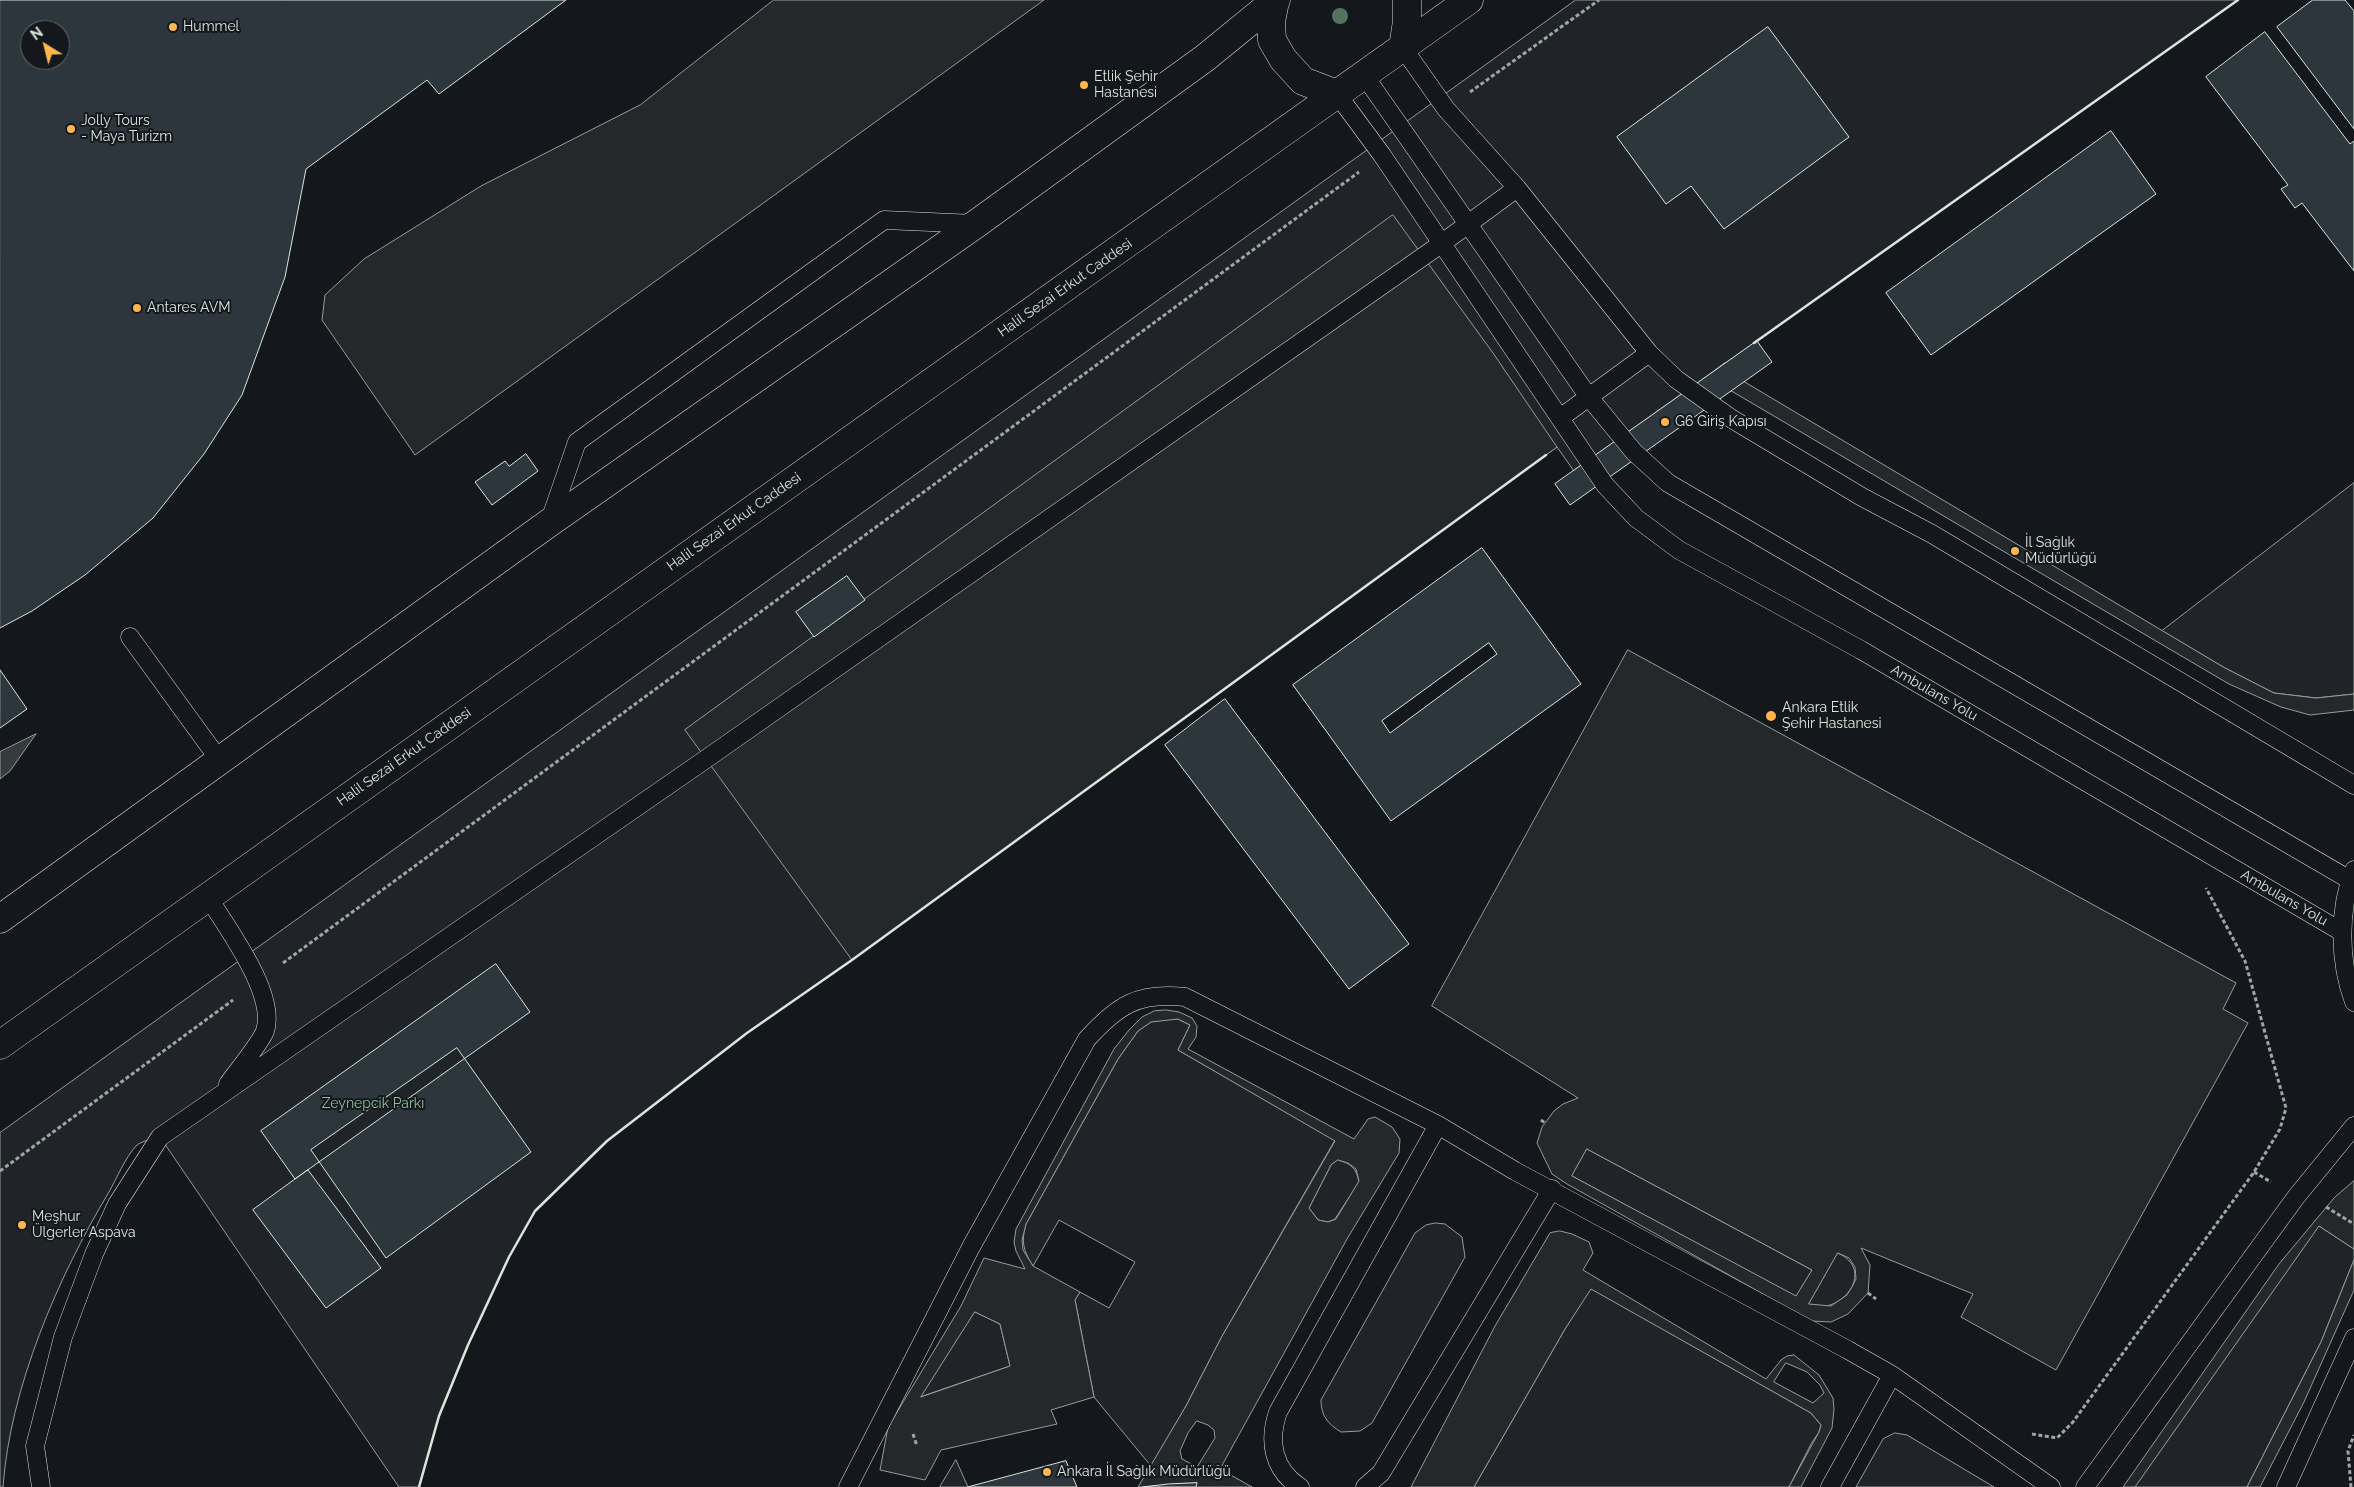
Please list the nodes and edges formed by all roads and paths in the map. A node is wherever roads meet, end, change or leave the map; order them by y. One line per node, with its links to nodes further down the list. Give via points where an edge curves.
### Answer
1 (1276, 0): 7 (main road, via 1271,22 1272,40 1283,59 1303,81); 11 (main road, via 1205,58)
2 (1407, 0): 5 (main road)
3 (1469, 0): 5 (main road, Halil Sezai Erkut Caddesi)
4 (1599, 0): 8 (path)
5 (1403, 48): 6 (main road, Halil Sezai Erkut Caddesi); 8 (lane)
6 (1364, 75): 7 (main road, Halil Sezai Erkut Caddesi); 12 (lane)
7 (1337, 94): 9 (lane, Ambulans Yolu); 23 (main road, Halil Sezai Erkut Caddesi)
8 (1446, 109): 10 (lane)
9 (1382, 155): 13 (lane, Ambulans Yolu); 26 (path)
10 (1517, 188): 12 (lane); 14 (lane)
11 (976, 224): 17 (main road); 17 (lane, via 884,220 577,442)
12 (1468, 224): 13 (lane); 15 (lane)
13 (1441, 244): 16 (lane, Ambulans Yolu); 29 (lane, via 706,759)
14 (1649, 353): 15 (lane); 20 (lane, via 1676,379 1748,429 1862,497 1932,534)
15 (1588, 396): 16 (lane); 21 (lane, via 1634,452 1668,483)
16 (1560, 418): 25 (lane, Ambulans Yolu, via 1605,485 1636,518 1679,550 1861,650)
17 (549, 523): 19 (main road)
18 (130, 637): 19 (lane)
19 (220, 761): 24 (main road)
20 (2354, 785)
21 (2352, 875): 25 (lane)
22 (2202, 880): 40 (path, via 2245,961 2286,1108 2280,1129 2254,1172 2073,1422 2057,1438)
23 (208, 897): 26 (lane); 28 (main road, Halil Sezai Erkut Caddesi)
24 (0, 919)
25 (2342, 932): 27 (lane, via 2347,984)
26 (259, 981): 29 (lane, via 266,1003 265,1031); 34 (path)
27 (2354, 1002)
28 (0, 1045)
29 (222, 1093): 44 (lane, via 160,1136 109,1221 63,1337 35,1446)
30 (1541, 1120): 31 (path)
31 (1545, 1123)
32 (1438, 1125): 35 (lane); 45 (lane, via 1185,997 1160,994 1132,1002 1107,1017 1087,1039 971,1247); 46 (lane, via 1273,1425 1272,1443 1279,1466)
33 (2354, 1126): 50 (lane, via 2296,1197)
34 (0, 1171)
35 (1552, 1189): 39 (lane); 47 (lane, via 1381,1472)
36 (1868, 1293): 37 (path)
37 (1876, 1299)
38 (2354, 1338): 51 (lane)
39 (1892, 1375): 48 (lane); 49 (lane)
40 (2026, 1431)
41 (913, 1434): 43 (path)
42 (2354, 1435): 52 (path, via 2348,1450)
43 (917, 1446)
44 (41, 1487)
45 (848, 1487)
46 (1300, 1487)
47 (1365, 1487)
48 (1830, 1487)
49 (2050, 1487)
50 (2085, 1487)
51 (2286, 1487)
52 (2350, 1487)

